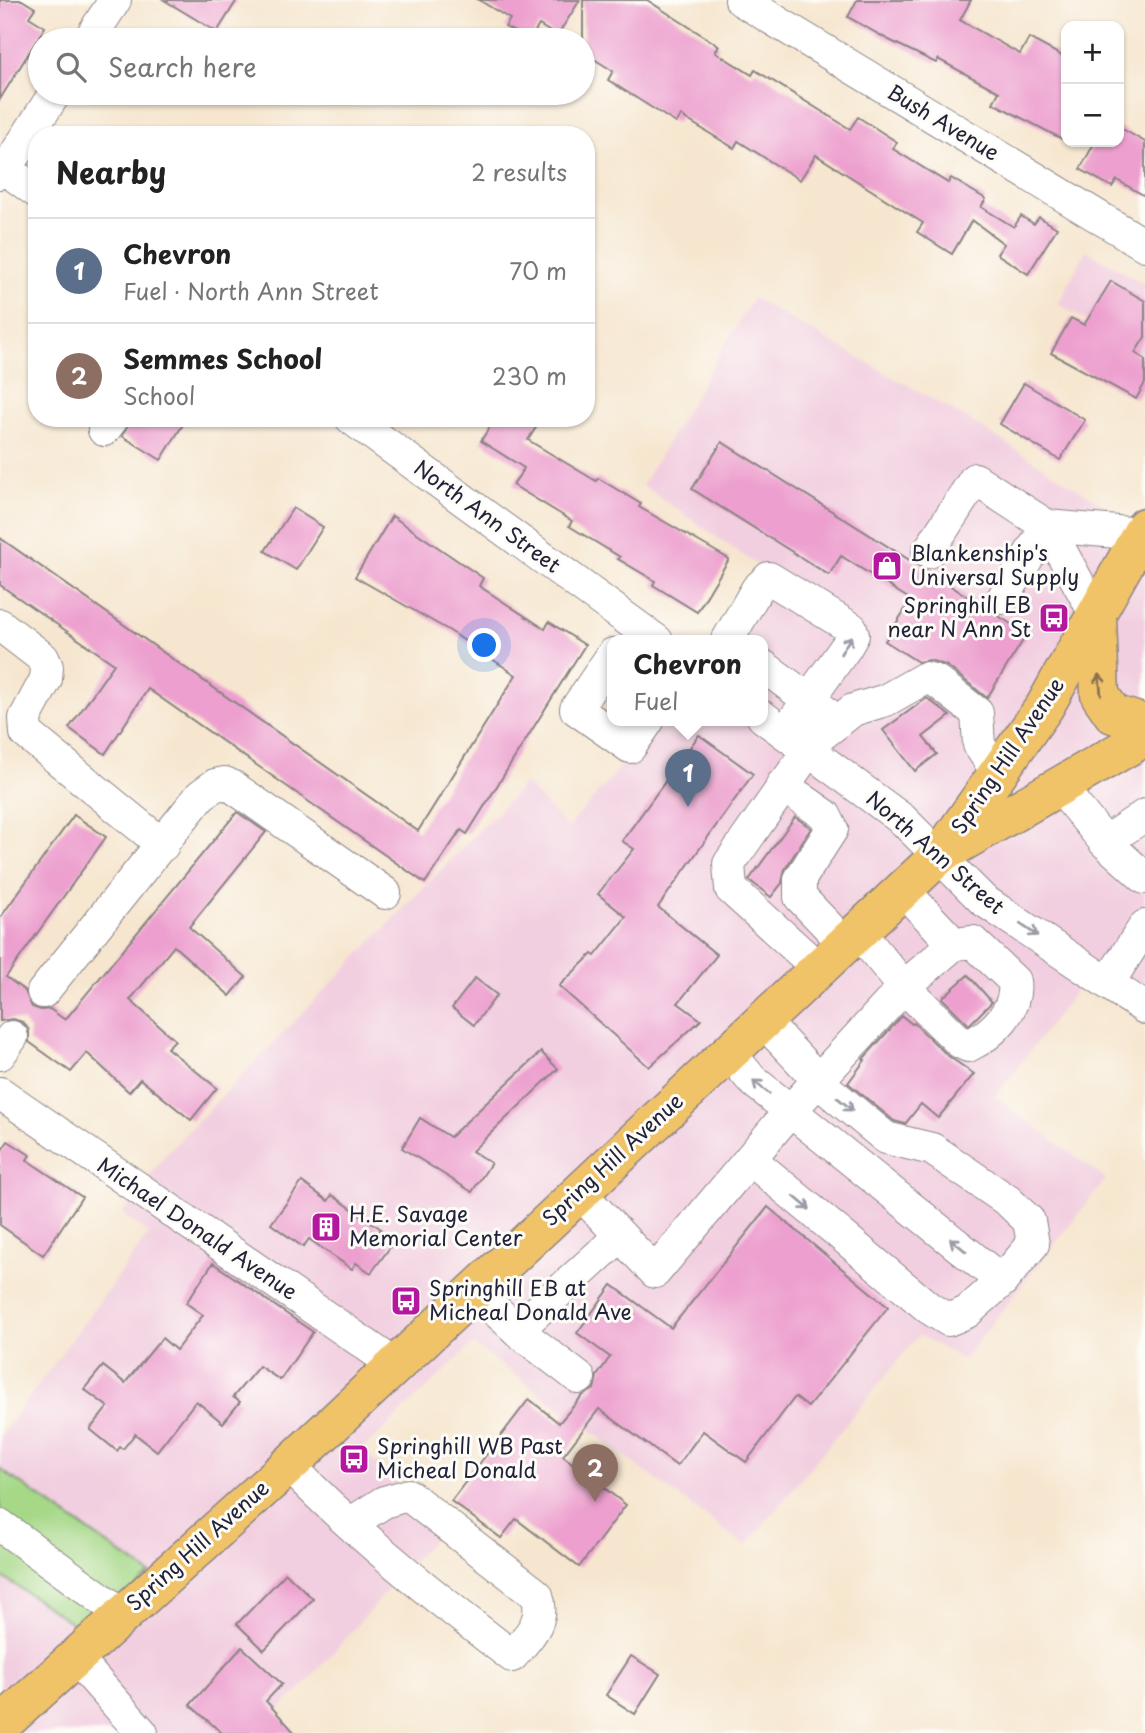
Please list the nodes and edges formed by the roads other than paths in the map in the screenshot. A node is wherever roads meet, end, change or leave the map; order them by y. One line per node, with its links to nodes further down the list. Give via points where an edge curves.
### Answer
1 (115, 0): 3 (street)
2 (741, 0): 9 (street, Bush Avenue)
3 (97, 28)
4 (47, 105): 5 (street)
5 (32, 126)
6 (28, 132): 7 (street)
7 (2, 169): 8 (street)
8 (28, 186)
9 (1145, 246)
10 (363, 427): 17 (street, North Ann Street)
11 (1047, 526): 12 (street); 13 (street, via 975,479); 14 (street); 15 (street)
12 (1143, 531): 15 (main road, Spring Hill Avenue)
13 (928, 552)
14 (1003, 598)
15 (1097, 617): 23 (main road, one-way to 15, via 1113,714 1100,695); 27 (main road, Spring Hill Avenue, via 1045,706)
16 (0, 625): 32 (street, via 43,658 47,667 46,679 25,718 26,733)
17 (638, 635)
18 (730, 635): 21 (street, one-way to 18, via 846,647 853,635 851,628 769,578 757,589)
19 (607, 663): 24 (street, via 576,709 630,747)
20 (768, 670): 21 (street)
21 (808, 701): 22 (street); 25 (street)
22 (838, 719): 25 (street); 27 (street, via 886,700 925,677 977,713 979,745)
23 (1145, 724)
24 (645, 726)
25 (785, 733): 28 (street); 33 (street, North Ann Street, via 903,820)
26 (1145, 737): 29 (main road)
27 (998, 773): 33 (main road, Spring Hill Avenue)
28 (782, 785): 37 (street, via 825,815 832,829 800,879); 38 (street, via 729,864 731,889)
29 (1059, 786): 31 (street); 33 (main road)
30 (1145, 815): 31 (street)
31 (1105, 842): 34 (street)
32 (163, 845): 36 (street, via 201,795 225,783); 44 (street)
33 (941, 854): 35 (main road, Spring Hill Avenue); 42 (street, North Ann Street, one-way to 42, via 983,900)
34 (1145, 877)
35 (903, 890): 40 (street); 41 (main road, Spring Hill Avenue)
36 (385, 893)
37 (800, 897): 38 (street); 41 (street)
38 (772, 926): 41 (street)
39 (1145, 926): 42 (street)
40 (954, 944): 43 (street); 43 (street, via 973,942 1014,981 1013,1006 982,1039 968,1046 960,1042)
41 (841, 948): 43 (street); 46 (main road, Spring Hill Avenue)
42 (1108, 983): 45 (street, North Ann Street)
43 (904, 987): 48 (street)
44 (43, 992)
45 (1145, 1007)
46 (762, 1021): 47 (main road, Spring Hill Avenue); 48 (street)
47 (729, 1052): 50 (street, one-way to 47, via 752,1080); 52 (main road, Spring Hill Avenue)
48 (819, 1082): 50 (street); 54 (street, one-way to 54, via 886,1138 932,1149 1029,1221 1033,1244)
49 (0, 1093): 57 (street, Michael Donald Avenue)
50 (790, 1111): 51 (street); 54 (street, one-way to 50)
51 (750, 1159): 53 (street, via 655,1272); 54 (street, one-way to 54, via 948,1320 967,1312)
52 (579, 1192): 53 (street); 55 (main road, Spring Hill Avenue)
53 (620, 1236): 56 (street)
54 (1002, 1281)
55 (474, 1291): 56 (street); 57 (main road, Spring Hill Avenue)
56 (517, 1330): 58 (street)
57 (394, 1364): 59 (main road, Spring Hill Avenue)
58 (579, 1378)
59 (289, 1465): 60 (street); 62 (main road, Spring Hill Avenue)
60 (350, 1524): 60 (street, via 396,1567 512,1656 536,1628 542,1609 537,1595 408,1495 384,1502)
61 (0, 1525): 62 (street)
62 (122, 1614): 63 (main road, Spring Hill Avenue)
63 (75, 1657): 64 (main road, Spring Hill Avenue); 65 (street)
64 (0, 1726)
65 (142, 1733)

